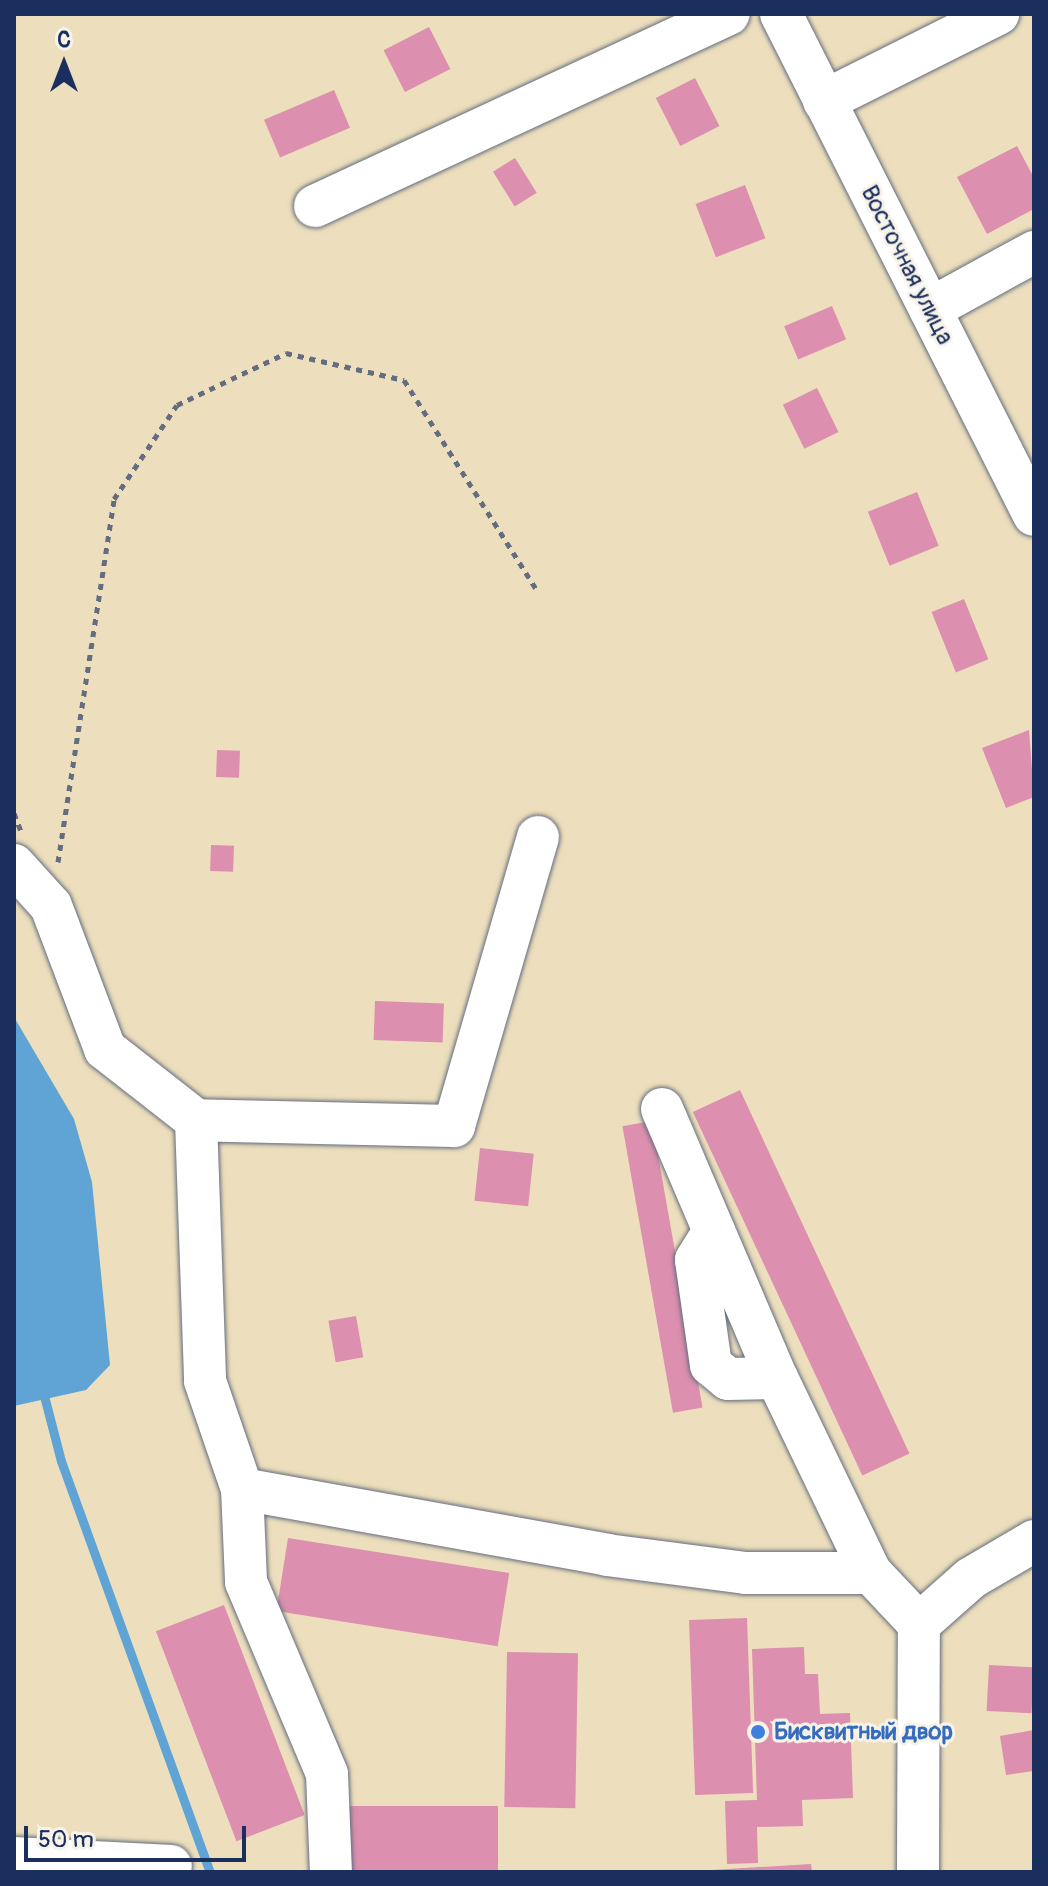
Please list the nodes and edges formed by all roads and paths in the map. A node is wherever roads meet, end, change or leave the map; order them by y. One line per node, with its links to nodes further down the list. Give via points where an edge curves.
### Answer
1 (729, 14): 5 (street)
2 (781, 14): 4 (street, Восточная улица)
3 (998, 14): 4 (street)
4 (824, 101): 7 (street, Восточная улица)
5 (315, 206)
6 (1034, 252): 7 (street)
7 (930, 309): 8 (street, Восточная улица)
8 (1034, 515)
9 (536, 589): 12 (path, via 404,380 286,353 177,405 114,499)
10 (538, 837): 14 (street, via 454,1126)
11 (14, 865): 12 (street)
12 (51, 906): 14 (street, via 105,1049)
13 (662, 1109): 15 (street)
14 (196, 1120): 17 (street, via 205,1381)
15 (714, 1231): 16 (street); 16 (street, via 696,1260 711,1365 728,1379)
16 (777, 1378): 19 (street)
17 (242, 1489): 19 (street, via 607,1555 746,1573); 23 (street, via 246,1582 327,1774)
18 (1034, 1541): 20 (street, via 971,1578)
19 (871, 1573): 20 (street)
20 (919, 1624): 24 (street)
21 (14, 1858): 22 (street)
22 (171, 1866)
23 (331, 1872)
24 (918, 1872)

